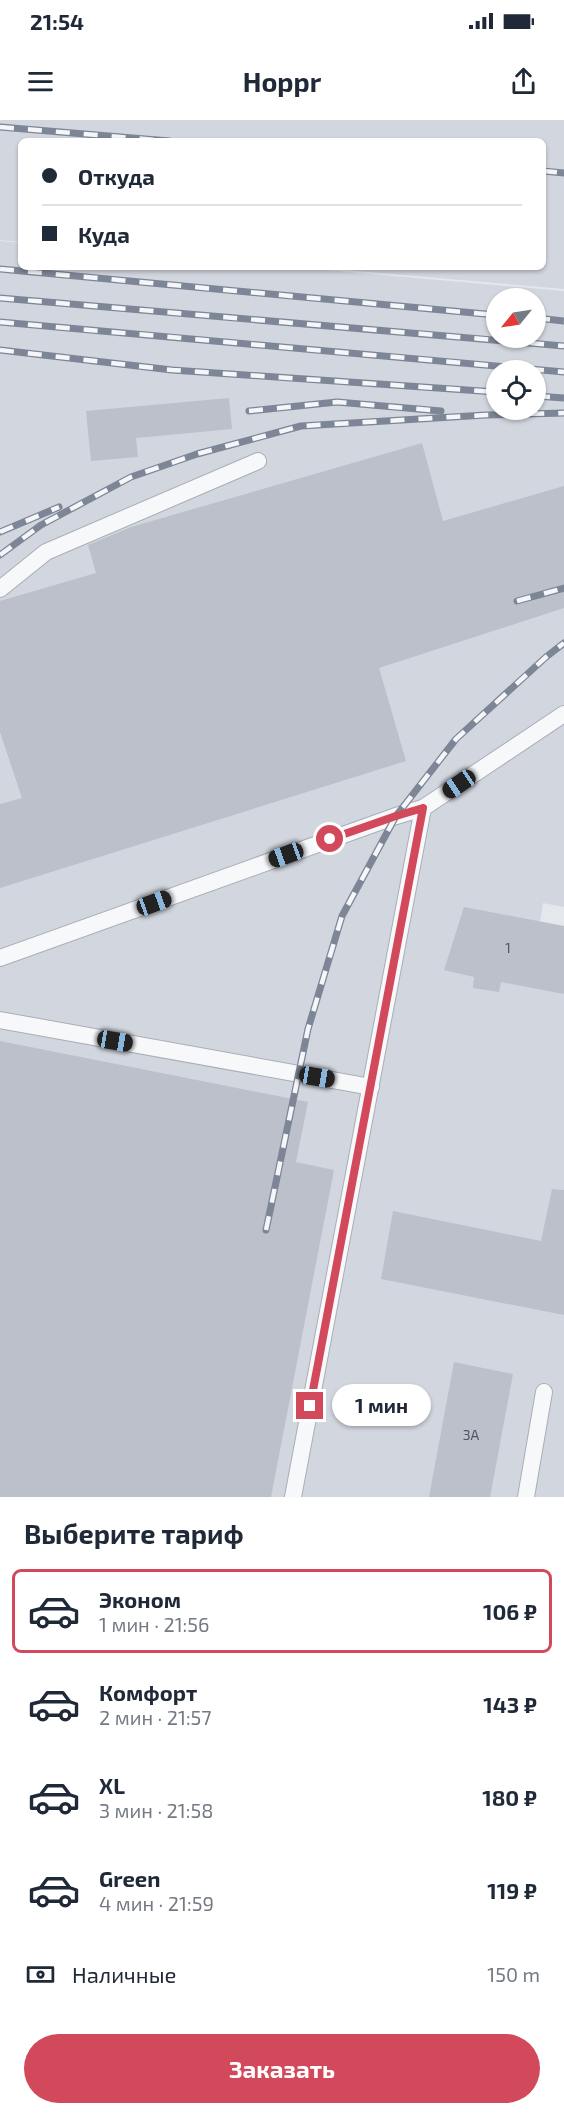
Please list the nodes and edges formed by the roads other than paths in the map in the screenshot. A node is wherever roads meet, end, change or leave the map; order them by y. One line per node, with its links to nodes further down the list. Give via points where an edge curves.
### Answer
1 (258, 461): 2 (lane, via 46,552)
2 (0, 589)
3 (564, 714): 4 (lane)
4 (423, 808): 5 (lane); 7 (lane)
5 (0, 958)
6 (0, 1020): 7 (lane)
7 (370, 1087): 9 (lane)
8 (544, 1392): 10 (lane)
9 (293, 1497)
10 (526, 1497)

